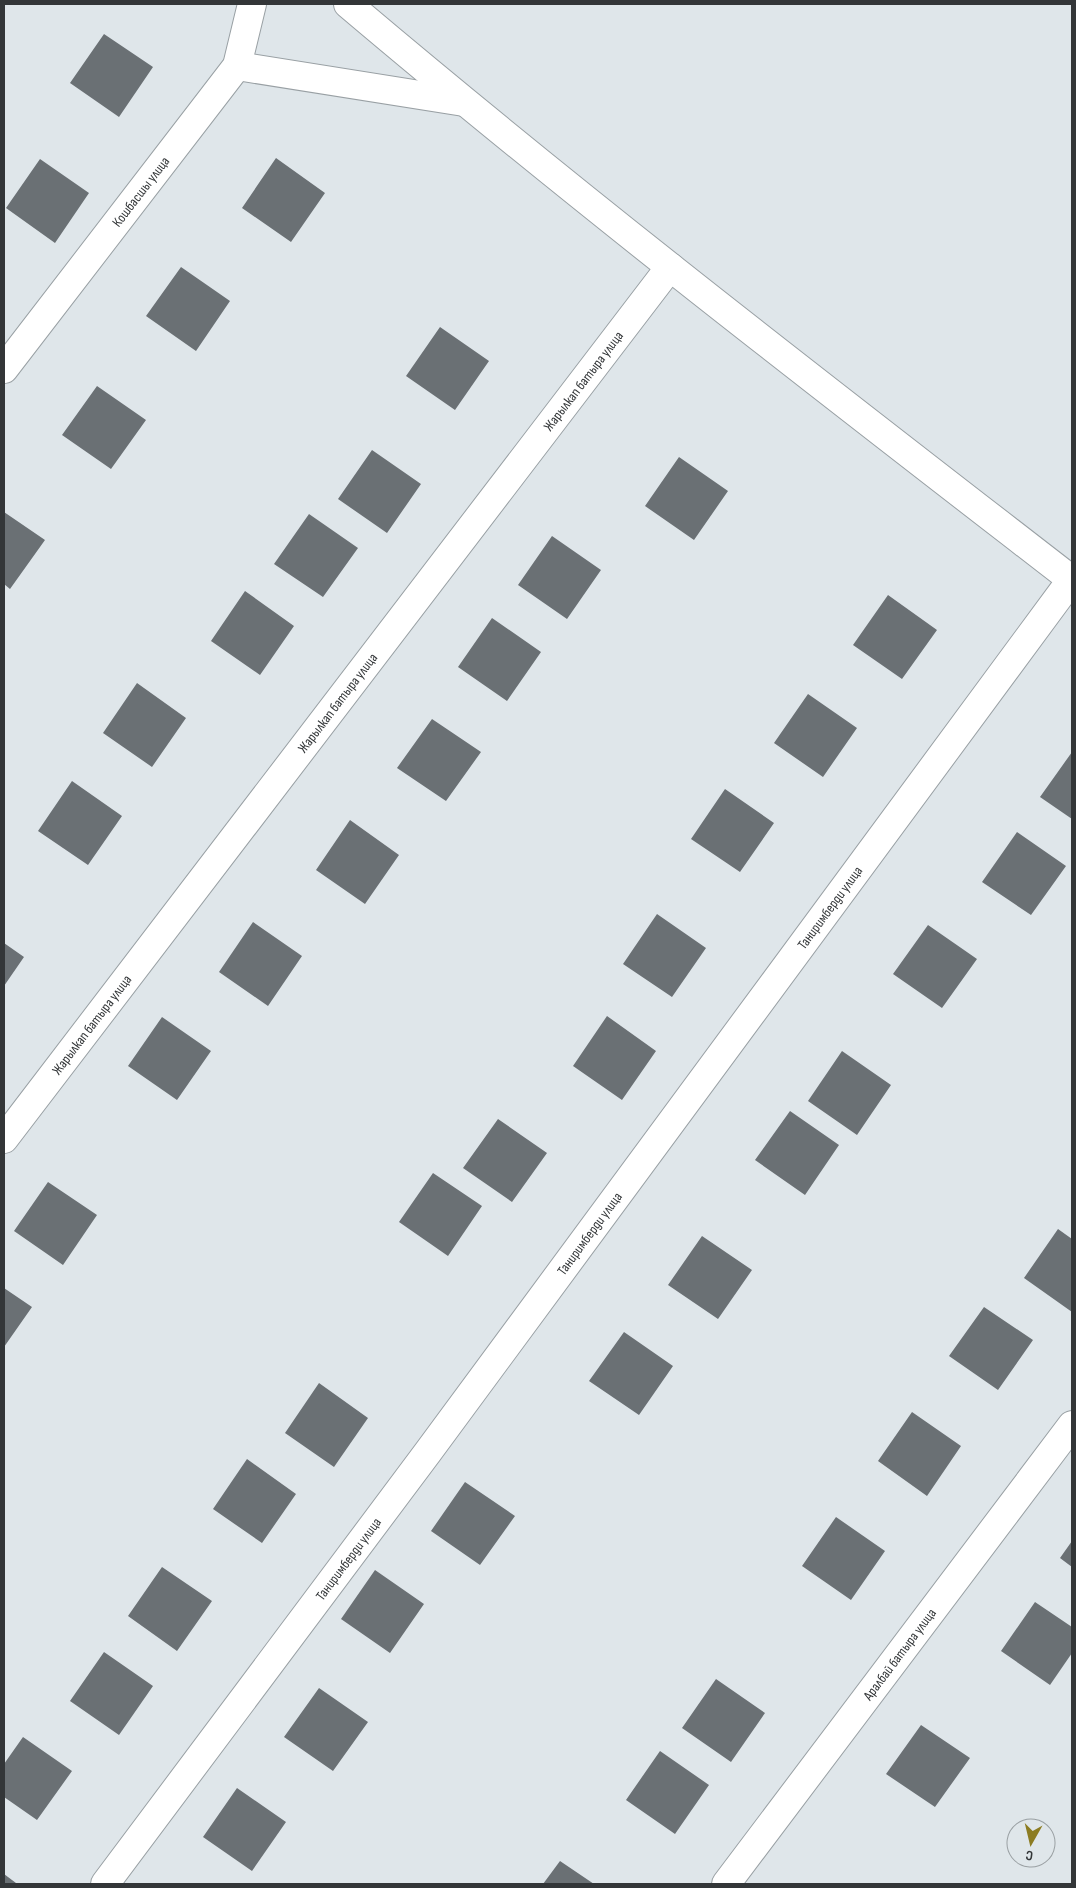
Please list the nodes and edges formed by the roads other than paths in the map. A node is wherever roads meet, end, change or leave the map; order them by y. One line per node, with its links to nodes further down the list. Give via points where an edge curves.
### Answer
1 (252, 4): 3 (street, Кошбасшы улица)
2 (348, 4): 4 (street)
3 (237, 66): 4 (street); 6 (street, Кошбасшы улица)
4 (464, 102): 5 (street)
5 (670, 267): 7 (street); 8 (street, Жарылкап батыра улица)
6 (4, 369)
7 (1072, 580): 10 (street, Таниримберди улица)
8 (4, 1139)
9 (1072, 1425): 11 (street, Аралбай батыра улица)
10 (105, 1884)
11 (726, 1884)

